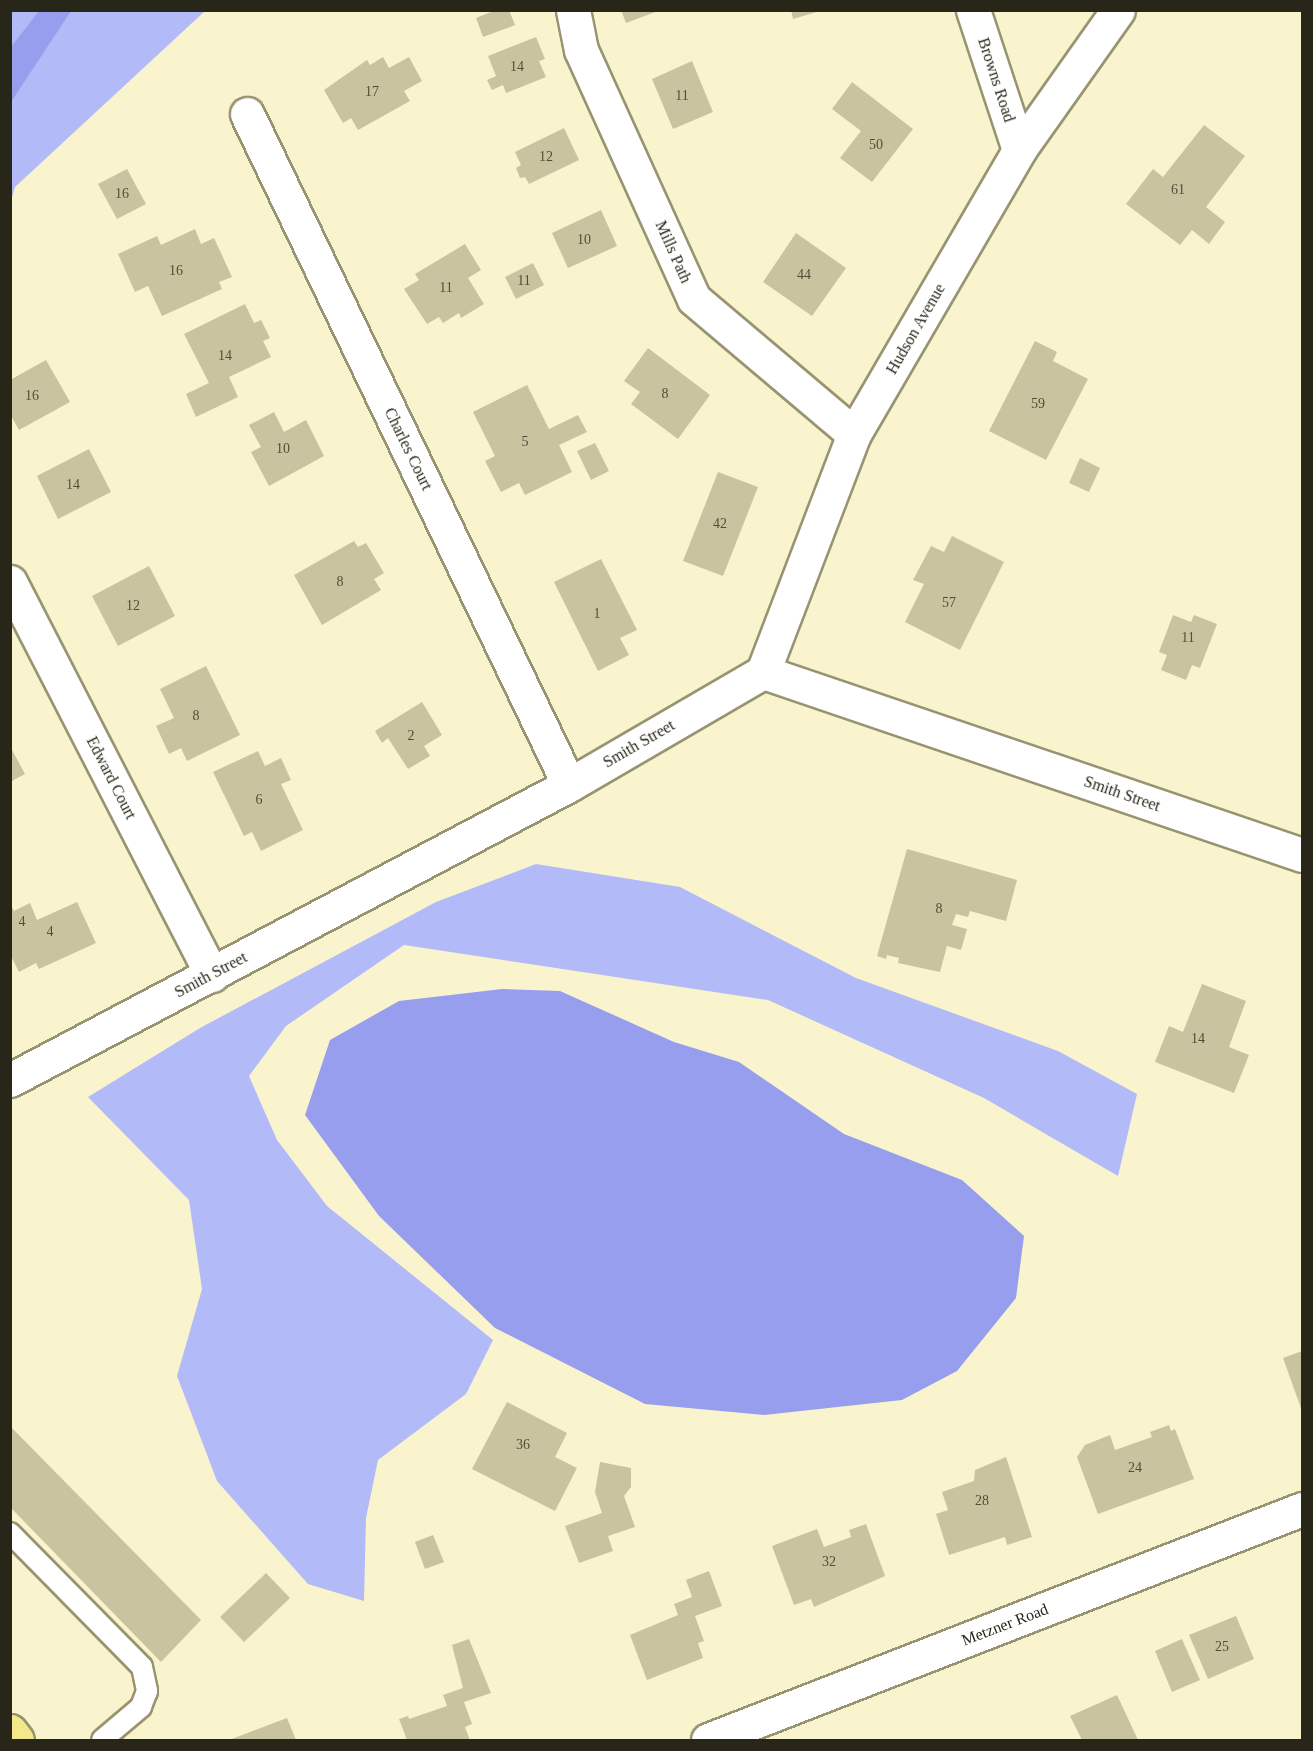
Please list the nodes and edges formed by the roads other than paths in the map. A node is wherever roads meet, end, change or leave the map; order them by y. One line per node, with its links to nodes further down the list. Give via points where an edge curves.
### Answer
1 (573, 10): 6 (street, Mills Path, via 581,51 694,299)
2 (973, 10): 5 (street, Browns Road)
3 (1118, 10): 5 (street, Hudson Avenue)
4 (247, 114): 9 (street, Charles Court)
5 (1019, 150): 6 (street, Hudson Avenue)
6 (854, 435): 8 (street, Hudson Avenue)
7 (10, 582): 11 (street, Edward Court)
8 (763, 672): 9 (street, Smith Street); 10 (street, Smith Street)
9 (569, 785): 11 (street, Smith Street)
10 (1302, 855)
11 (212, 975): 12 (street, Smith Street)
12 (10, 1080)
13 (1302, 1509): 18 (street, Metzner Road)
14 (10, 1533): 17 (lane, via 142,1666 147,1691 141,1707)
15 (10, 1731): 16 (main road)
16 (17, 1740)
17 (102, 1740)
18 (708, 1740)

